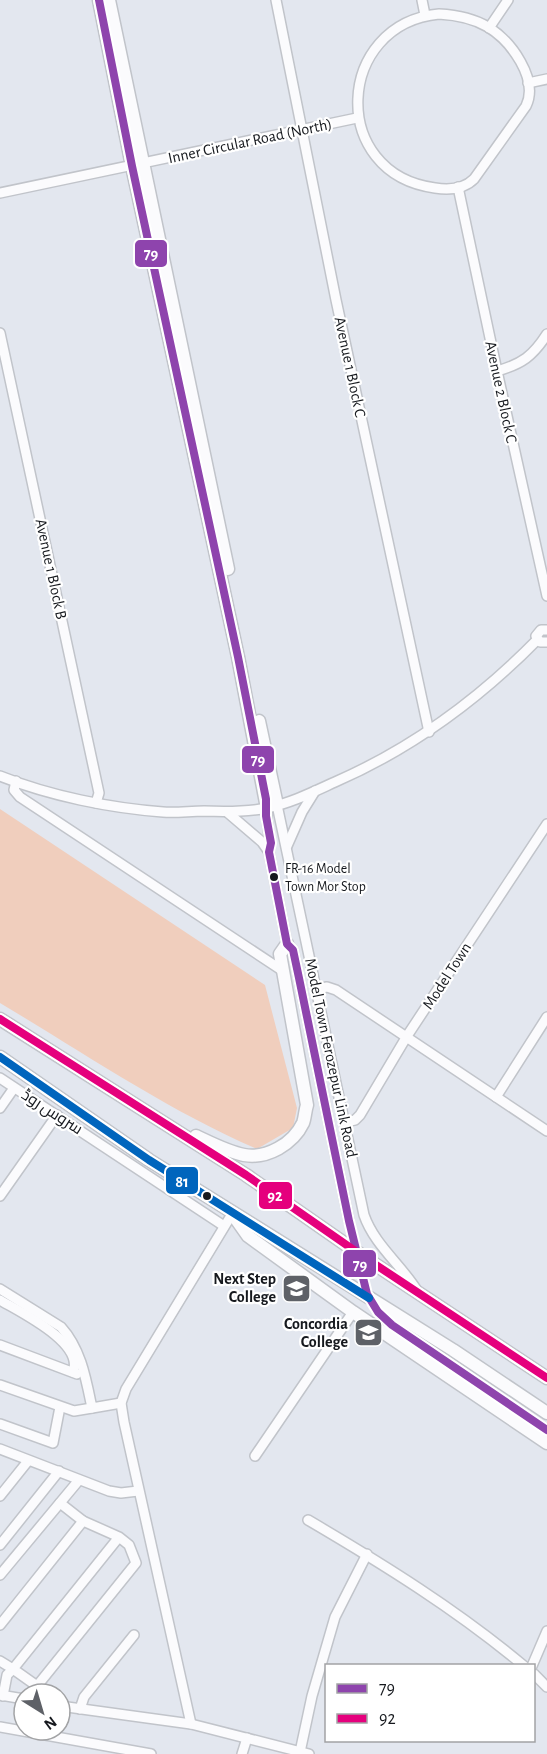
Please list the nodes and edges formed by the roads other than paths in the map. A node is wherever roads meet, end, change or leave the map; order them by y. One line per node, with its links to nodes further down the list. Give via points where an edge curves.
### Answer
1 (99, 0): 12 (main road)
2 (109, 0): 12 (main road)
3 (276, 0): 11 (street, Avenue 1 Block C)
4 (422, 0): 6 (street)
5 (508, 0): 7 (street)
6 (425, 15): 7 (street, via 455,15); 10 (street, via 400,26 369,59 357,93)
7 (489, 28): 9 (street, via 515,52)
8 (547, 79): 9 (street)
9 (528, 83): 13 (street, via 530,97 526,106 474,179)
10 (357, 118): 11 (street, Inner Circular Road (North)); 13 (street, via 371,149 396,174 428,187)
11 (303, 129): 12 (street, Inner Circular Road (North)); 21 (street, Avenue 1 Block C)
12 (137, 165): 14 (street, Inner Circular Road (North)); 26 (main road)
13 (458, 187): 17 (street, Avenue 2 Block C)
14 (0, 193)
15 (0, 333): 25 (street, Avenue 1 Block B, via 99,793)
16 (547, 334): 17 (street, via 525,360)
17 (497, 371): 18 (street, Avenue 2 Block C)
18 (547, 596)
19 (546, 627): 20 (street, via 538,632)
20 (542, 641): 21 (street)
21 (429, 732): 24 (street)
22 (0, 776): 23 (street)
23 (16, 782): 25 (street); 32 (street, via 14,790 20,797)
24 (315, 791): 26 (street); 29 (street)
25 (96, 803): 27 (street, via 164,812)
26 (272, 807): 27 (street); 29 (street, Model Town Ferozepur Link Road); 30 (street, via 266,816)
27 (227, 812): 30 (street)
28 (547, 824): 36 (street, Model Town)
29 (287, 846): 33 (street, Model Town Ferozepur Link Road)
30 (269, 852): 31 (street)
31 (287, 944): 32 (main road, via 280,954); 48 (street, via 299,978)
32 (283, 971): 44 (main road, via 306,1105 303,1123 294,1137 258,1157 228,1150)
33 (316, 989): 36 (street, via 332,988); 43 (street, Model Town Ferozepur Link Road)
34 (547, 1017): 40 (street)
35 (0, 1019): 44 (main road)
36 (407, 1036): 40 (street); 43 (street, Model Town, via 360,1115)
37 (0, 1057): 47 (main road)
38 (0, 1078): 39 (street, سروس روڈ)
39 (14, 1088): 41 (street); 42 (street, سروس روڈ)
40 (496, 1097): 45 (street)
41 (0, 1108)
42 (57, 1115): 46 (street); 49 (street, سروس روڈ)
43 (346, 1122): 51 (street, Model Town Ferozepur Link Road, via 367,1222)
44 (164, 1123): 51 (main road)
45 (547, 1131)
46 (0, 1196)
47 (232, 1214): 49 (street); 53 (main road, via 248,1236); 63 (main road, via 453,1350)
48 (348, 1221)
49 (225, 1226): 60 (street)
50 (0, 1289): 57 (street, via 61,1327 75,1346)
51 (420, 1294): 58 (main road)
52 (0, 1300): 56 (street, via 58,1337 72,1356)
53 (353, 1312): 66 (main road); 68 (street)
54 (0, 1345): 56 (street)
55 (437, 1357): 65 (street)
56 (73, 1372): 57 (street)
57 (85, 1375): 62 (street)
58 (547, 1378)
59 (0, 1385): 61 (street)
60 (121, 1403): 62 (street); 72 (street)
61 (60, 1407): 62 (street, via 74,1411); 64 (street, via 54,1443)
62 (92, 1408)
63 (547, 1413)
64 (0, 1424)
65 (547, 1430)
66 (547, 1443)
67 (0, 1449): 69 (street)
68 (255, 1456)
69 (28, 1461): 70 (street); 73 (street)
70 (59, 1471): 71 (street); 78 (street)
71 (79, 1480): 72 (street, via 115,1492); 74 (street)
72 (138, 1491): 93 (street)
73 (0, 1496)
74 (60, 1503): 76 (street); 80 (street)
75 (309, 1520): 79 (street)
76 (83, 1521): 77 (street); 81 (street)
77 (119, 1537): 87 (street); 87 (street, via 129,1545 136,1563 37,1686)
78 (0, 1545)
79 (367, 1554): 85 (street); 96 (street, via 335,1617 312,1696)
80 (0, 1575)
81 (0, 1625)
82 (547, 1631): 86 (street)
83 (134, 1635): 92 (street, via 84,1697)
84 (0, 1661): 87 (street)
85 (523, 1664)
86 (532, 1664)
87 (13, 1669): 90 (street, via 7,1675)
88 (535, 1675): 89 (street)
89 (547, 1687)
90 (2, 1695)
91 (72, 1708): 92 (street)
92 (81, 1709): 93 (street)
93 (191, 1724): 95 (street)
94 (0, 1727): 97 (street)
95 (247, 1738): 96 (street); 98 (street)
96 (304, 1753)
97 (151, 1754)
98 (242, 1754)

